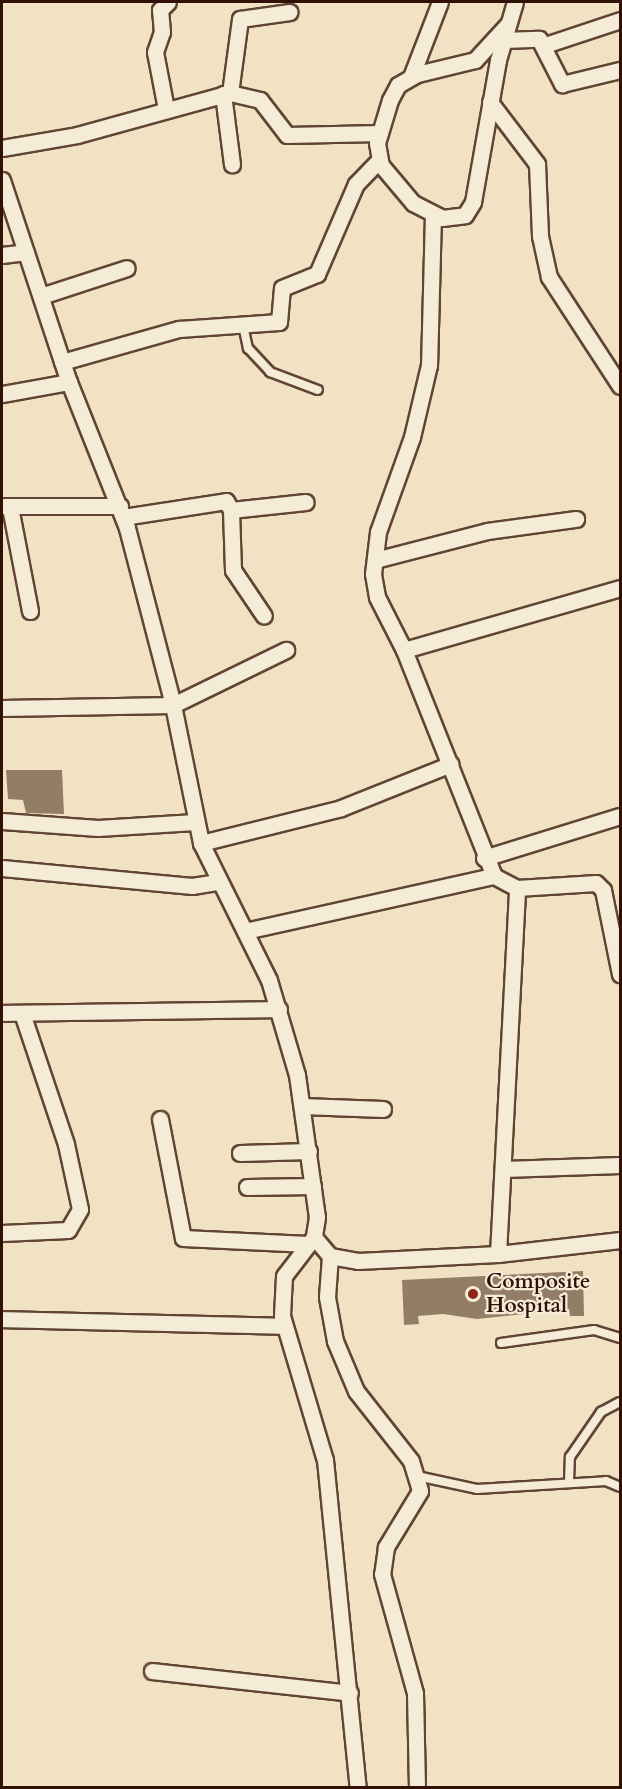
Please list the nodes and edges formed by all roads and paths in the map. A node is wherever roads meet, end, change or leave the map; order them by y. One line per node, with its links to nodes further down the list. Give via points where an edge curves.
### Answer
1 (168, 2): 13 (street, via 160,10 162,32 155,52)
2 (440, 2): 10 (street)
3 (515, 2): 6 (street)
4 (290, 12): 11 (street, via 240,19)
5 (621, 20): 8 (street)
6 (508, 24): 7 (street); 10 (street, via 475,60)
7 (503, 40): 8 (street, via 532,37); 12 (street)
8 (545, 45): 9 (street, via 562,84)
9 (621, 70)
10 (411, 77): 14 (street, via 398,85)
11 (226, 93): 13 (street); 14 (street, via 260,100 287,135); 17 (street)
12 (490, 102): 19 (street, via 473,202 455,219); 27 (street, via 537,164 540,236 549,277)
13 (166, 110): 15 (street, via 76,135)
14 (380, 133): 16 (street)
15 (2, 148)
16 (380, 160): 19 (street, via 399,190); 24 (street, via 357,184 317,274 282,288 279,322)
17 (232, 164)
18 (2, 180): 20 (street)
19 (434, 214): 35 (street, via 429,364 412,437 378,532)
20 (26, 252): 21 (street); 23 (street)
21 (2, 255)
22 (127, 268): 23 (street)
23 (41, 296): 25 (street)
24 (243, 325): 25 (street, via 179,329); 28 (lane, via 248,348 270,372)
25 (62, 362): 26 (street)
26 (69, 382): 29 (street); 33 (street)
27 (621, 386)
28 (318, 390)
29 (2, 394)
30 (306, 502): 32 (street)
31 (6, 506): 33 (street); 37 (street)
32 (231, 510): 33 (street, via 220,501); 38 (street, via 233,570)
33 (122, 511): 41 (street)
34 (576, 519): 35 (street, via 487,531)
35 (375, 561): 40 (street, via 377,597)
36 (621, 588): 40 (street)
37 (30, 612)
38 (264, 616)
39 (286, 650): 41 (street)
40 (404, 650): 43 (street)
41 (173, 705): 42 (street); 46 (street)
42 (2, 708)
43 (451, 764): 47 (street, via 341,808); 48 (street)
44 (621, 816): 48 (street)
45 (2, 821): 46 (street, via 90,828)
46 (195, 822): 47 (street)
47 (201, 843): 51 (street)
48 (484, 858): 50 (street)
49 (2, 868): 51 (street, via 192,886)
50 (494, 876): 52 (street); 53 (street)
51 (218, 882): 53 (street)
52 (517, 888): 54 (street, via 596,883 603,890); 64 (street)
53 (245, 930): 55 (street)
54 (621, 974)
55 (279, 1009): 56 (street); 58 (street)
56 (22, 1012): 57 (street); 67 (street, via 66,1144 80,1209 69,1230)
57 (2, 1013)
58 (302, 1106): 59 (street); 61 (street)
59 (383, 1109)
60 (160, 1119): 69 (street, via 183,1238)
61 (309, 1151): 62 (street); 65 (street)
62 (240, 1153)
63 (621, 1165): 64 (street)
64 (504, 1169): 70 (street)
65 (313, 1186): 66 (street); 69 (street)
66 (247, 1187)
67 (2, 1233)
68 (621, 1240): 70 (street)
69 (311, 1241): 71 (street); 73 (street, via 284,1276)
70 (498, 1254): 71 (street, via 358,1261)
71 (330, 1256): 77 (street, via 327,1298 342,1358 356,1391 403,1447)
72 (2, 1319): 73 (street)
73 (284, 1326): 81 (street, via 321,1434)
74 (621, 1338): 75 (lane, via 594,1330)
75 (501, 1343)
76 (621, 1402): 78 (lane, via 601,1412 570,1457)
77 (417, 1476): 78 (lane, via 477,1489); 83 (street, via 416,1505 386,1547 382,1574 415,1693)
78 (569, 1482): 79 (lane, via 606,1481)
79 (621, 1487)
80 (152, 1671): 81 (street)
81 (350, 1693): 82 (street)
82 (358, 1788)
83 (417, 1788)

